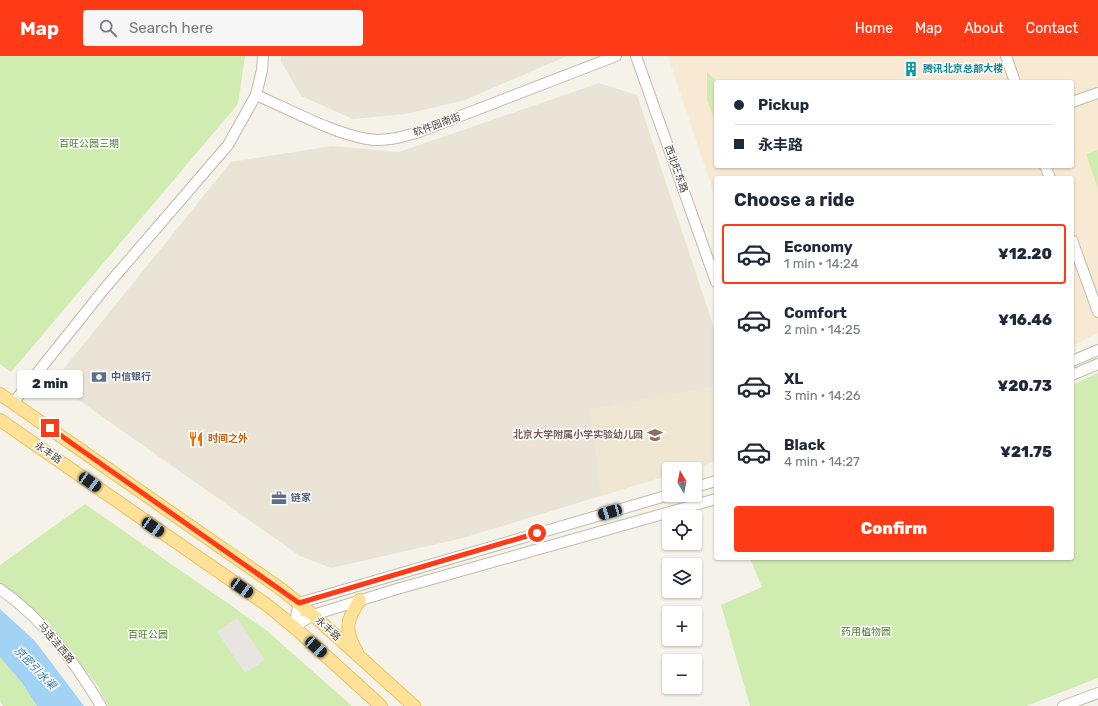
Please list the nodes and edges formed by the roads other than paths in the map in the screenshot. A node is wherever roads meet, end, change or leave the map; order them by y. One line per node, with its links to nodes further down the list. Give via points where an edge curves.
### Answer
1 (263, 56): 7 (street)
2 (616, 56): 7 (street, 软件园南街, via 395,139 368,139 345,133)
3 (636, 56): 10 (street, 西北旺东路)
4 (1006, 56): 5 (street)
5 (1015, 80)
6 (1098, 93): 8 (street)
7 (256, 95): 17 (street, via 228,145 105,288)
8 (1074, 101)
9 (1074, 246): 11 (street)
10 (714, 276)
11 (1098, 312)
12 (1098, 350): 13 (street)
13 (1074, 360)
14 (1098, 364): 15 (street)
15 (1074, 374)
16 (0, 394): 17 (main road, 永丰路)
17 (13, 403): 25 (main road, 永丰路)
18 (0, 420): 27 (main road, 永丰路, via 267,605)
19 (714, 482): 20 (street)
20 (702, 485)
21 (662, 497): 25 (street)
22 (714, 500): 24 (street)
23 (0, 589): 30 (street, 马连洼西路, via 32,615 49,633 70,659)
24 (360, 600): 26 (street); 28 (main road, via 350,615 347,629)
25 (299, 603): 26 (main road, 永丰路); 27 (street)
26 (313, 615): 27 (street); 28 (main road, 永丰路)
27 (294, 627): 31 (main road, 永丰路)
28 (362, 660): 32 (main road, 永丰路)
29 (1098, 693): 33 (street)
30 (101, 706)
31 (381, 706)
32 (414, 706)
33 (1063, 706)

